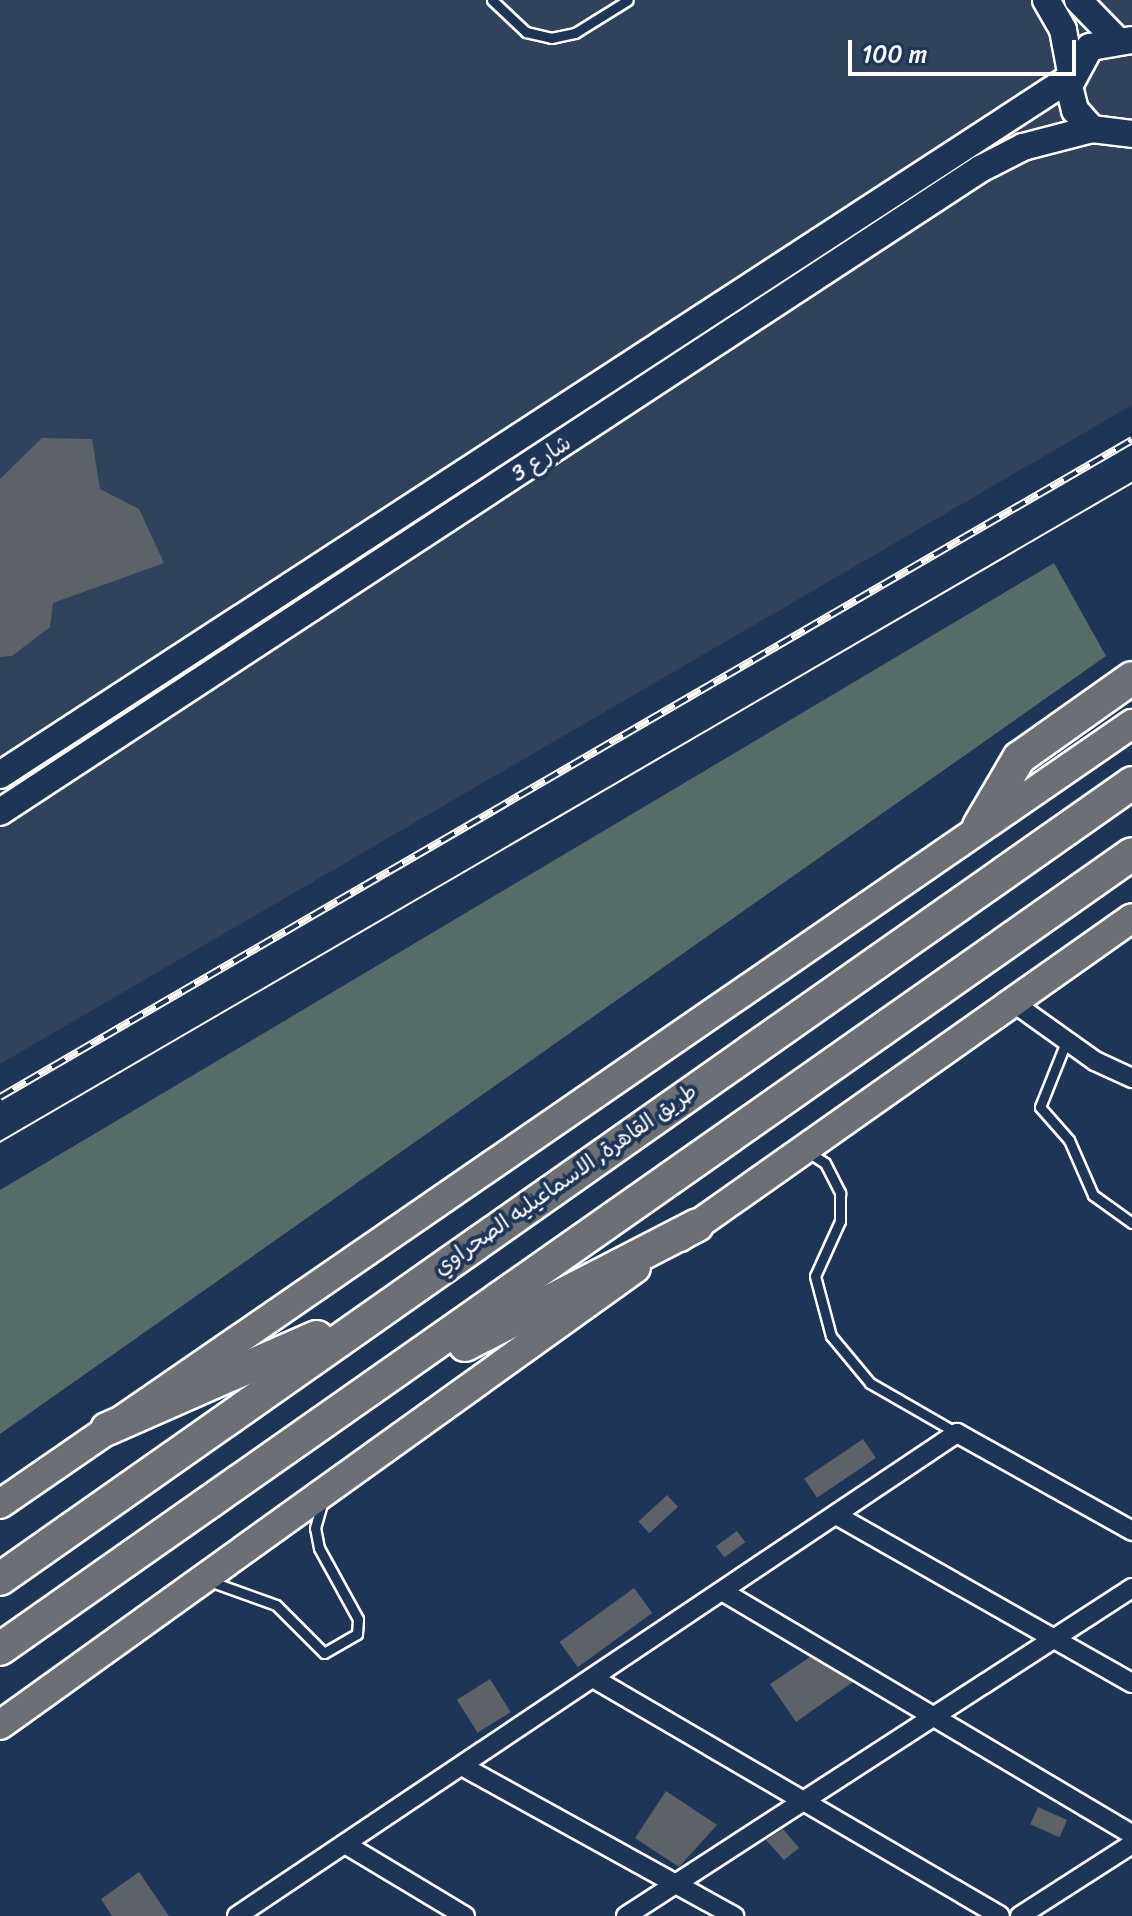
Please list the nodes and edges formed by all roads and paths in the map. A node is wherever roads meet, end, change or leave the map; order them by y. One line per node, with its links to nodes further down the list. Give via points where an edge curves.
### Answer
1 (492, 0): 2 (lane, via 526,32 551,38 575,33)
2 (628, 0)
3 (1046, 0): 6 (main road, via 1063,30)
4 (1078, 0): 5 (main road)
5 (1124, 39): 6 (main road, شارع 3, via 1090,47)
6 (1071, 75): 7 (main road, via 1072,103); 11 (main road, شارع 3)
7 (1092, 129): 8 (main road, شارع 3); 13 (main road, شارع 3, via 1045,139 980,169)
8 (1132, 134)
9 (1132, 678): 14 (highway, via 1019,758)
10 (1132, 724): 14 (main road)
11 (0, 775)
12 (1132, 783): 23 (highway, طريق القاهرة, الاسماعيليه الصحراوي)
13 (0, 812)
14 (979, 826): 25 (main road)
15 (1132, 854): 24 (highway)
16 (1132, 918): 17 (main road)
17 (1011, 1001): 18 (street); 20 (main road)
18 (1066, 1042): 19 (street); 21 (lane, via 1040,1107 1069,1140 1093,1195)
19 (1132, 1078)
20 (803, 1149): 22 (main road); 26 (lane, via 825,1163 840,1193 840,1221 815,1276 831,1336 870,1383)
21 (1132, 1223)
22 (697, 1225): 24 (highway); 27 (main road)
23 (382, 1308): 25 (highway); 31 (highway, طريق القاهرة, الاسماعيليه الصحراوي)
24 (355, 1401): 36 (highway)
25 (107, 1429): 28 (main road)
26 (957, 1433): 29 (street); 30 (street)
27 (332, 1487): 32 (main road); 32 (lane, via 315,1528 358,1619 357,1634 324,1653 276,1605)
28 (0, 1504)
29 (836, 1515): 34 (street); 35 (street)
30 (1132, 1531)
31 (0, 1579)
32 (201, 1581): 40 (main road)
33 (1132, 1588): 35 (street)
34 (722, 1591): 37 (street); 39 (street)
35 (1054, 1639): 38 (street); 39 (street)
36 (0, 1649)
37 (593, 1678): 41 (street); 42 (street)
38 (1132, 1683)
39 (934, 1717): 42 (street); 43 (street)
40 (0, 1725)
41 (462, 1766): 44 (street); 46 (street)
42 (801, 1800): 46 (street); 51 (street)
43 (1132, 1834)
44 (345, 1844): 47 (street); 48 (street)
45 (1132, 1844): 52 (street)
46 (677, 1882): 49 (street); 50 (street)
47 (237, 1916)
48 (465, 1916)
49 (626, 1916)
50 (734, 1916)
51 (1000, 1916)
52 (1020, 1916)

